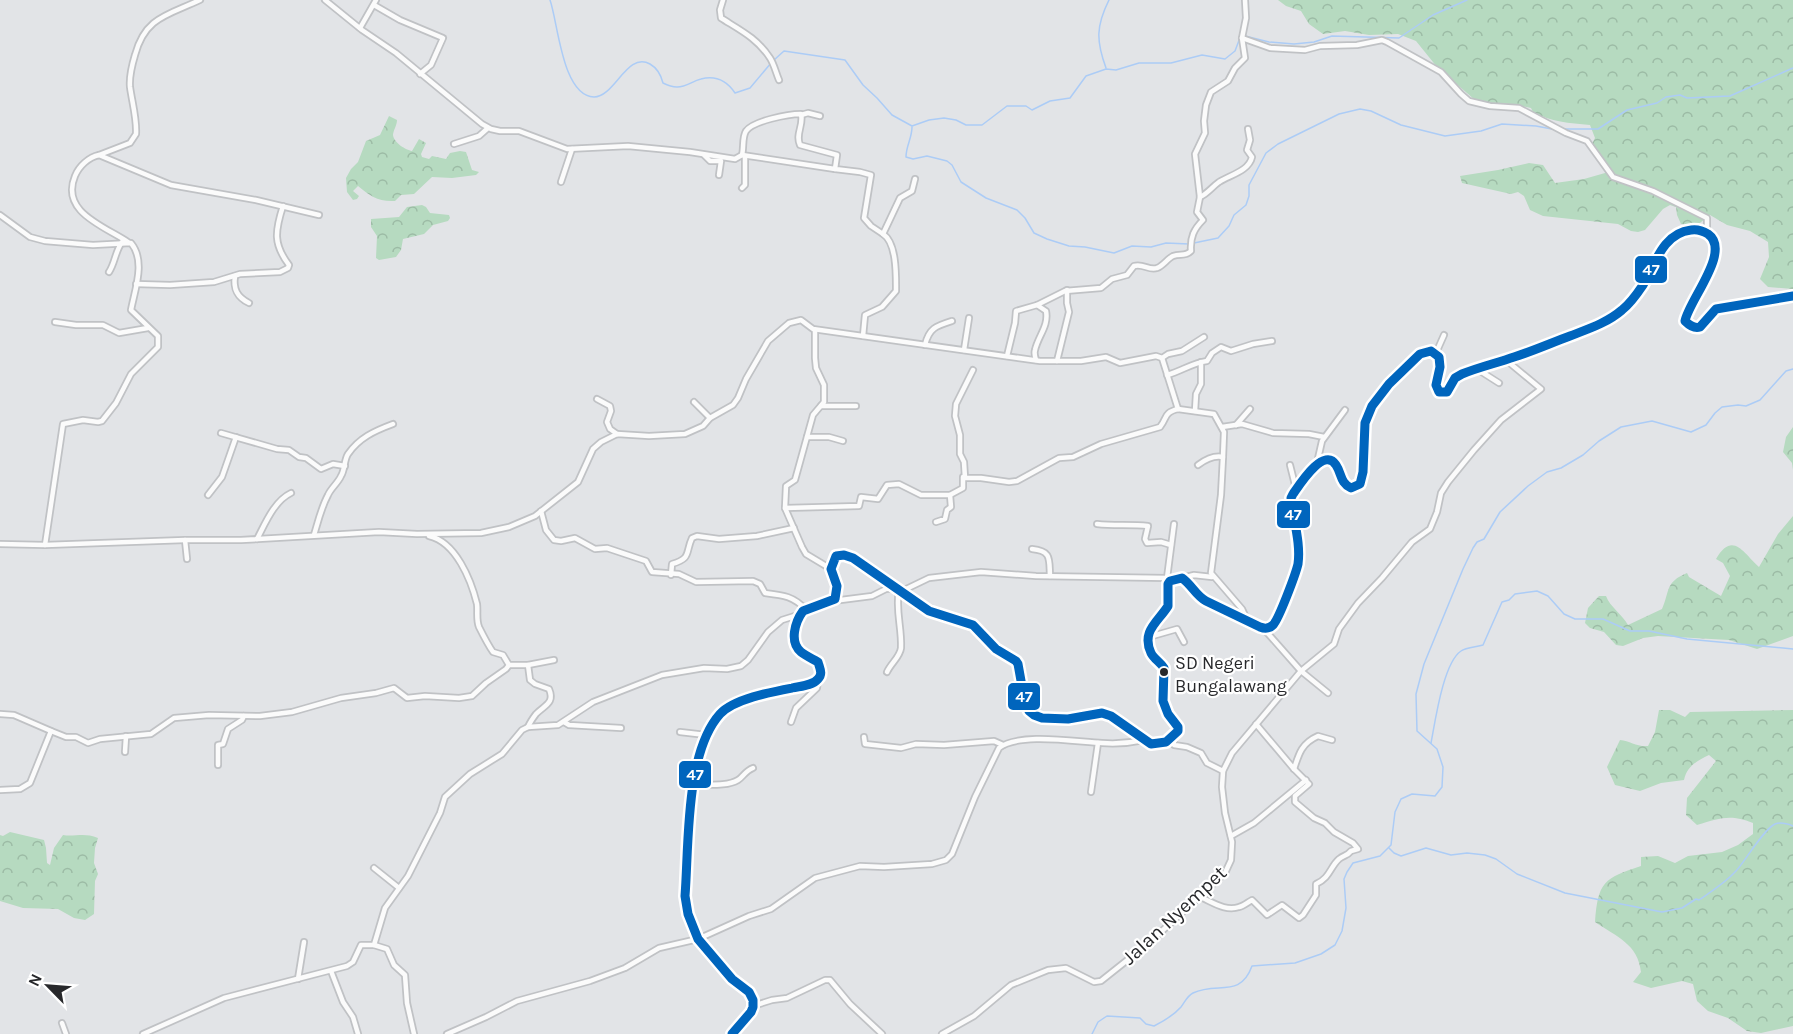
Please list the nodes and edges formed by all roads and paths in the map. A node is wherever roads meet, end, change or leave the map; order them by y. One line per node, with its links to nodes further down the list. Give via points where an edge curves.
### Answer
1 (200, 0): 17 (street, via 152,23 142,35 130,83 136,134 130,143)
2 (325, 0): 6 (street)
3 (723, 0): 9 (street, via 722,18 757,42 771,60)
4 (1245, 0): 7 (street)
5 (375, 2): 6 (street); 8 (street, via 400,20 443,38 431,65)
6 (360, 28): 8 (street)
7 (1242, 38): 24 (street, via 1245,58 1228,81 1211,92 1206,105 1205,133 1195,154); 28 (street, via 1270,48 1305,50 1387,42 1441,72 1469,101 1519,108 1587,141 1613,177 1653,191 1707,218)
8 (420, 74): 12 (street)
9 (779, 80)
10 (801, 115): 11 (street); 18 (street, via 780,115 749,128 744,135); 19 (street, via 798,143 837,155)
11 (820, 116)
12 (488, 128): 14 (street, via 479,136); 15 (street, via 519,131)
13 (1248, 129): 24 (street, via 1250,141 1246,150 1252,161)
14 (454, 144)
15 (572, 149): 16 (street, via 628,146); 22 (street)
16 (702, 153): 18 (street, via 735,159); 20 (street, via 710,161 721,161)
17 (99, 155): 25 (street, via 171,185); 30 (street, via 90,158 75,175 72,197 84,216)
18 (744, 155): 19 (street); 23 (street)
19 (835, 169): 29 (street, via 871,175 864,218)
20 (719, 175)
21 (915, 179): 29 (street, via 912,191 900,198)
22 (561, 182)
23 (742, 188)
24 (1200, 197): 34 (street, via 1197,212 1203,221 1194,229 1188,254 1174,255 1157,268 1134,266 1127,275 1112,279 1101,288)
25 (283, 206): 27 (street); 32 (street, via 276,239 289,267 280,272)
26 (0, 215): 30 (street, via 30,237 45,241 93,245)
27 (320, 215)
28 (1707, 233): 35 (street, via 1713,238 1715,255 1687,312 1685,321 1689,325 1700,327 1716,309); 53 (street, via 1695,229 1672,236 1638,293 1621,311 1596,326)
29 (883, 234): 44 (street, via 889,239 894,256 896,291 882,307 865,315)
30 (125, 242): 31 (street, via 116,252); 33 (street, via 133,245 140,262)
31 (109, 272)
32 (235, 276): 33 (street, via 183,285); 36 (street, via 238,296)
33 (136, 284): 41 (street, via 131,310)
34 (1067, 290): 37 (street); 54 (street, via 1069,312)
35 (1793, 296)
36 (249, 303)
37 (1037, 305): 50 (street, via 1016,310); 52 (street, via 1047,315 1035,349)
38 (969, 318): 48 (street)
39 (952, 321): 47 (street, via 928,333)
40 (55, 322): 41 (street, via 103,325 119,333)
41 (149, 328): 99 (street, via 158,336 158,347 131,374 105,417 98,422 63,424)
42 (815, 330): 44 (street); 63 (street, via 816,368 824,385); 68 (street, via 801,320 789,322 762,350 736,402)
43 (1444, 335): 49 (street)
44 (863, 336): 47 (street)
45 (1204, 337): 51 (street)
46 (1272, 341): 55 (street, via 1231,351 1221,347)
47 (925, 345): 48 (street)
48 (964, 350): 50 (street)
49 (1436, 353): 56 (street, via 1441,360 1436,385 1439,392 1447,392 1455,378); 79 (street, via 1420,354 1371,406 1365,423 1360,484 1351,488 1346,485 1331,460)
50 (1007, 356): 52 (street)
51 (1162, 358): 54 (street, via 1120,363 1106,357); 58 (street)
52 (1036, 360): 54 (street)
53 (1505, 360): 56 (street); 120 (street, via 1540,389 1501,420 1474,450 1441,493 1430,529 1412,542 1358,603 1338,628 1334,644)
54 (1058, 361)
55 (1201, 362): 58 (street); 67 (street)
56 (1477, 369): 59 (street)
57 (973, 370): 83 (street, via 956,404)
58 (1167, 375): 64 (street)
59 (1499, 383)
60 (597, 399): 73 (street, via 611,407 607,422)
61 (694, 402): 68 (street)
62 (856, 405): 63 (street)
63 (821, 406): 74 (street, via 813,415)
64 (1178, 409): 67 (street); 83 (street, via 1166,414 1160,427 1059,459 1017,481)
65 (1250, 409): 70 (street)
66 (1346, 410): 76 (street)
67 (1195, 411): 71 (street, via 1214,414)
68 (710, 418): 73 (street, via 685,434)
69 (393, 424): 82 (street, via 358,441)
70 (1236, 425): 71 (street); 76 (street)
71 (1222, 427): 78 (street)
72 (221, 433): 75 (street)
73 (617, 434): 89 (street, via 597,444 578,482)
74 (807, 436): 77 (street); 88 (street, via 795,479 785,489)
75 (236, 437): 82 (street, via 289,450 321,469); 86 (street, via 222,477)
76 (1324, 437): 79 (street)
77 (843, 441)
78 (1223, 457): 80 (street, via 1205,459); 107 (street)
79 (1317, 463): 84 (street)
80 (1198, 465)
81 (1290, 465): 84 (street)
82 (345, 466): 95 (street, via 323,506)
83 (963, 477): 87 (street, via 963,488)
84 (1296, 489): 114 (street, via 1291,498 1298,564 1275,623)
85 (291, 493): 96 (street, via 273,510)
86 (208, 495)
87 (950, 495): 88 (street, via 921,495 899,484 887,485 878,499 861,497 859,506); 90 (street, via 952,506 945,519)
88 (785, 508): 93 (street)
89 (541, 512): 94 (street, via 526,522 481,533); 104 (street, via 546,530 554,540 579,539 595,549 607,548 646,561 652,572)
90 (936, 522)
91 (1098, 524): 100 (street, via 1148,526 1147,543)
92 (1174, 524): 100 (street)
93 (794, 528): 103 (street, via 806,554); 104 (street, via 757,536 692,538 690,552 672,564)
94 (417, 534): 95 (street); 118 (street, via 438,539 452,553 470,584 479,626 493,652 503,655)
95 (314, 535): 96 (street)
96 (257, 539): 97 (street)
97 (185, 540): 99 (street); 102 (street)
98 (0, 544): 99 (street)
99 (45, 545)
100 (1172, 545): 108 (street)
101 (1032, 549): 105 (street, via 1047,554)
102 (187, 560)
103 (831, 569): 109 (street, via 836,556 848,556); 110 (street, via 837,586)
104 (671, 574): 111 (street, via 696,582 753,580 765,593 798,600)
105 (1049, 575): 108 (street); 109 (street, via 981,572 929,578)
106 (1182, 578): 107 (street); 108 (street); 113 (street, via 1200,598)
107 (1212, 578): 113 (street)
108 (1169, 579): 115 (street, via 1168,606 1153,623)
109 (899, 590): 110 (street, via 886,589 872,596); 121 (street, via 901,649); 137 (street, via 929,611 973,625 996,649 1016,661 1026,703 1034,715 1068,719 1102,713)
110 (833, 601): 111 (street)
111 (806, 610): 112 (street)
112 (801, 614): 122 (street, via 796,622 795,642 801,653 818,662); 126 (street, via 768,632 741,666 662,675 593,702)
113 (1248, 620): 114 (street)
114 (1264, 628): 120 (street)
115 (1149, 636): 116 (street, via 1178,629); 136 (street, via 1152,655 1164,668 1162,701 1178,727)
116 (1184, 642)
117 (554, 660): 119 (street)
118 (509, 664): 119 (street); 125 (street, via 472,696 407,698 394,688 292,711)
119 (528, 665): 129 (street, via 530,680 549,689 551,698)
120 (1301, 671): 123 (street); 128 (street)
121 (887, 672)
122 (818, 679): 127 (street, via 817,688 796,708); 133 (street, via 728,707)
123 (1328, 693)
124 (0, 714): 131 (street, via 14,715)
125 (244, 716): 134 (street, via 174,718 151,734); 142 (street, via 228,729 223,744 218,745)
126 (564, 722): 129 (street); 130 (street)
127 (791, 722)
128 (1256, 724): 144 (street); 145 (street)
129 (528, 727): 152 (street, via 502,754 470,774 445,797 428,838)
130 (621, 728)
131 (51, 732): 134 (street, via 87,743); 148 (street, via 30,783 20,789)
132 (680, 732): 133 (street)
133 (706, 735): 147 (street)
134 (126, 736): 141 (street)
135 (864, 737): 140 (street, via 865,744 901,748 994,741)
136 (1173, 737): 137 (street, via 1160,744); 145 (street, via 1173,744 1201,753 1207,763)
137 (1144, 740): 139 (street)
138 (1332, 740): 144 (street, via 1318,736 1305,743)
139 (1098, 743): 140 (street, via 1061,739); 149 (street)
140 (1003, 745): 154 (street, via 975,797 952,855 946,860 932,864 860,866 815,878 771,909)
141 (125, 752)
142 (218, 765)
143 (753, 768): 147 (street, via 729,783)
144 (1294, 769): 146 (street)
145 (1223, 771): 150 (street, Jalan Nyempet, via 1223,804)
146 (1306, 780): 150 (street, via 1254,823); 153 (street, via 1310,785 1295,796 1295,802 1358,848 1340,859 1326,878 1316,884 1316,894 1303,915 1297,917 1282,905 1268,915 1251,900 1240,908 1221,907)
147 (693, 785): 154 (street, via 685,896)
148 (0, 790)
149 (1091, 792)
150 (1231, 836): 153 (street, Jalan Nyempet, via 1228,869)
151 (374, 868): 152 (street)
152 (399, 888): 156 (street, via 385,908)
153 (1198, 896): 168 (street, Jalan Nyempet, via 1101,981 1094,982 1066,968 1048,970 1011,985 974,1016)
154 (698, 939): 159 (street, via 732,979 749,992); 165 (street, via 659,948 625,968 590,981 517,1001)
155 (304, 942): 158 (street)
156 (374, 945): 157 (street, via 361,945 353,962); 164 (street, via 387,949 394,965 405,975)
157 (331, 971): 158 (street); 163 (street)
158 (298, 979): 162 (street, via 224,998)
159 (753, 1006): 166 (street); 167 (street, via 787,998 830,980)
160 (62, 1023): 161 (street)
161 (66, 1034)
162 (143, 1034)
163 (358, 1034)
164 (414, 1034)
165 (447, 1034)
166 (732, 1034)
167 (882, 1034)
168 (942, 1034)

